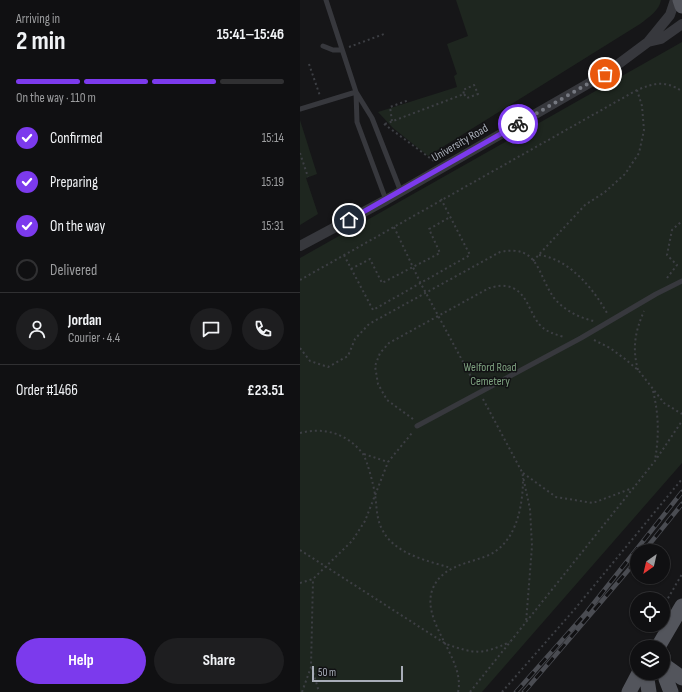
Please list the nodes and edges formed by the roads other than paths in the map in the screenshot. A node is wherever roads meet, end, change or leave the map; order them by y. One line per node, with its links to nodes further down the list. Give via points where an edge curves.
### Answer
1 (326, 0): 8 (lane)
2 (675, 0): 6 (street, University Road, via 670,15)
3 (680, 0): 4 (main road)
4 (682, 6)
5 (680, 28): 6 (street, University Road, via 661,39)
6 (648, 42): 11 (street, University Road, via 605,74)
7 (323, 46): 8 (lane)
8 (342, 50): 9 (lane)
9 (356, 92): 10 (lane); 11 (lane, via 368,112); 12 (lane, via 357,122)
10 (300, 109)
11 (401, 192): 12 (street, University Road)
12 (386, 200): 13 (street, University Road)
13 (300, 246)
14 (682, 281): 15 (lane)
15 (417, 426)
16 (682, 606): 17 (main road)
17 (667, 640)
18 (670, 662): 19 (main road)
19 (682, 678)
20 (635, 680): 23 (main road)
21 (647, 680): 24 (main road)
22 (666, 680): 25 (main road)
23 (629, 692)
24 (649, 692)
25 (671, 692)

